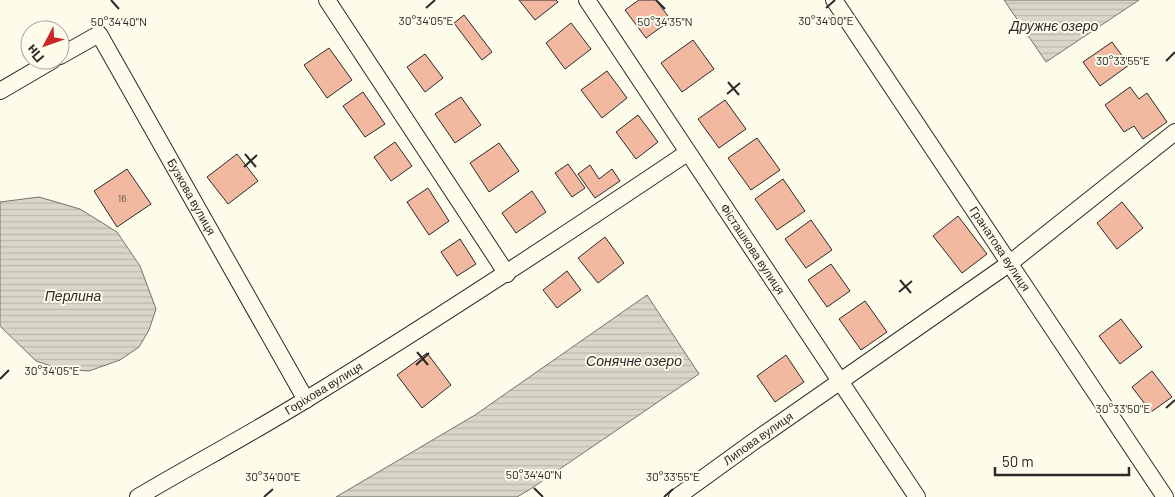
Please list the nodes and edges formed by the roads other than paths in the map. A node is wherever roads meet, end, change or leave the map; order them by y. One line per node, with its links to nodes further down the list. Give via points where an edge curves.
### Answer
1 (327, 0): 10 (street)
2 (586, 0): 8 (street, Фісташкова вулиця)
3 (834, 0): 9 (street, Гранатова вулиця)
4 (70, 50): 12 (street, Бузкова вулиця, via 99,34)
5 (35, 70): 6 (street)
6 (2, 89)
7 (1175, 132): 9 (street, Липова вулиця)
8 (688, 153): 10 (street, Горіхова вулиця); 11 (street, Фісташкова вулиця)
9 (1010, 263): 11 (street, Липова вулиця); 16 (street, Гранатова вулиця)
10 (507, 274): 12 (street, Горіхова вулиця)
11 (840, 382): 14 (street, Липова вулиця); 15 (street, Фісташкова вулиця)
12 (306, 400): 13 (street, Горіхова вулиця)
13 (138, 497)
14 (677, 497)
15 (917, 497)
16 (1165, 497)

